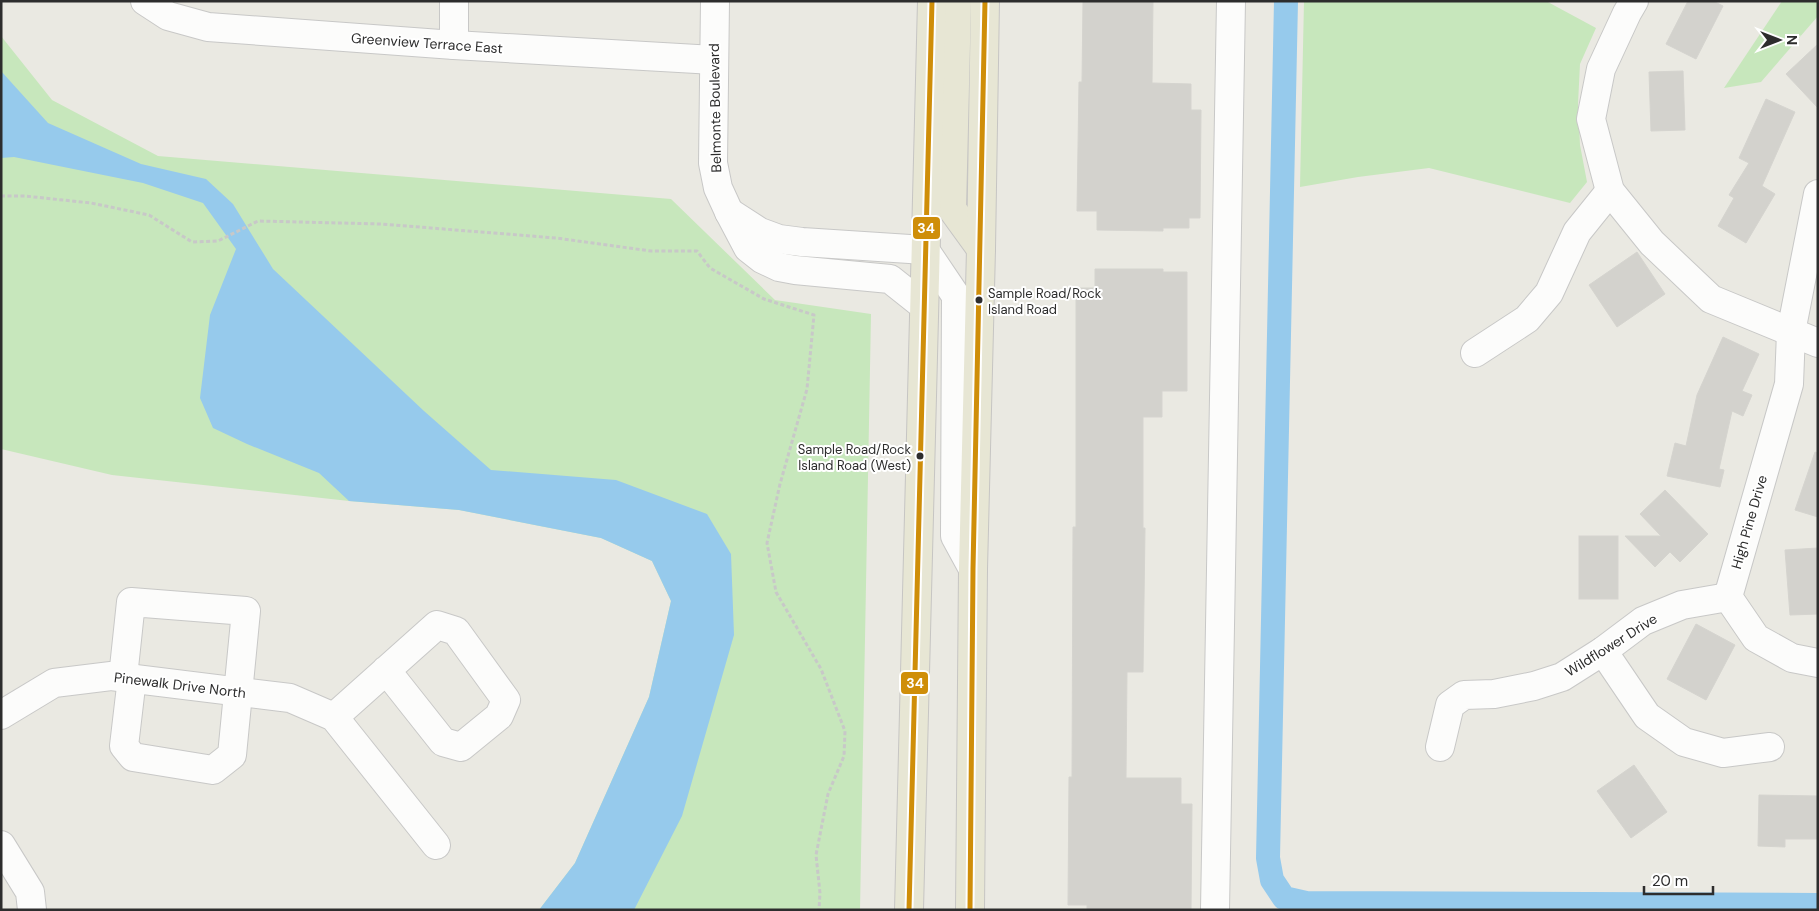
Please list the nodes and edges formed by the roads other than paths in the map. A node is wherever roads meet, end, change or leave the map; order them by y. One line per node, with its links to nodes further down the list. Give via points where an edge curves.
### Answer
1 (145, 1): 9 (street, Greenview Terrace East, via 168,16 208,27)
2 (454, 1): 9 (street)
3 (715, 1): 10 (street, Belmonte Boulevard)
4 (932, 1): 15 (main road)
5 (957, 1): 14 (main road, via 952,209)
6 (985, 1): 14 (main road)
7 (1231, 1): 36 (street)
8 (1634, 1): 11 (street, via 1601,69 1592,119)
9 (454, 45): 10 (street, Greenview Terrace East)
10 (714, 60): 13 (street, Belmonte Boulevard, via 713,163 718,188)
11 (1610, 191): 17 (street, via 1652,243 1712,299); 19 (street, via 1577,232 1549,293 1527,319)
12 (1818, 194): 17 (street, High Pine Drive)
13 (729, 212): 15 (street, via 760,232 779,239); 16 (street, Belmonte Boulevard, via 748,248 762,259 795,270 890,279)
14 (981, 249): 20 (main road)
15 (925, 250): 16 (main road); 20 (street, via 956,296 955,536)
16 (924, 306): 34 (main road)
17 (1791, 332): 18 (street); 21 (street, High Pine Drive, via 1789,384)
18 (1818, 343)
19 (1475, 353)
20 (973, 569): 35 (main road)
21 (1728, 597): 22 (street, Wildflower Drive, via 1682,604 1643,622); 23 (street, via 1756,638 1792,658)
22 (1603, 651): 29 (street, Wildflower Drive, via 1562,677 1494,694 1464,696 1450,705); 30 (street, via 1647,716 1684,742 1722,753)
23 (1818, 663)
24 (386, 670): 24 (street, via 436,625 456,631 506,700 499,716 461,747 443,742); 28 (street)
25 (128, 678): 26 (street, Pinewalk Drive North); 26 (street, via 124,746 133,757 213,770 232,755); 26 (street, via 131,602 246,611); 27 (street, Pinewalk Drive North, via 111,676 54,683)
26 (239, 692): 28 (street, Pinewalk Drive North, via 290,698)
27 (1, 715)
28 (334, 716): 32 (street, Pinewalk Drive North)
29 (1440, 747)
30 (1770, 747)
31 (1, 845): 33 (street, via 30,892)
32 (436, 845)
33 (32, 910)
34 (910, 910)
35 (970, 910)
36 (1215, 910)

